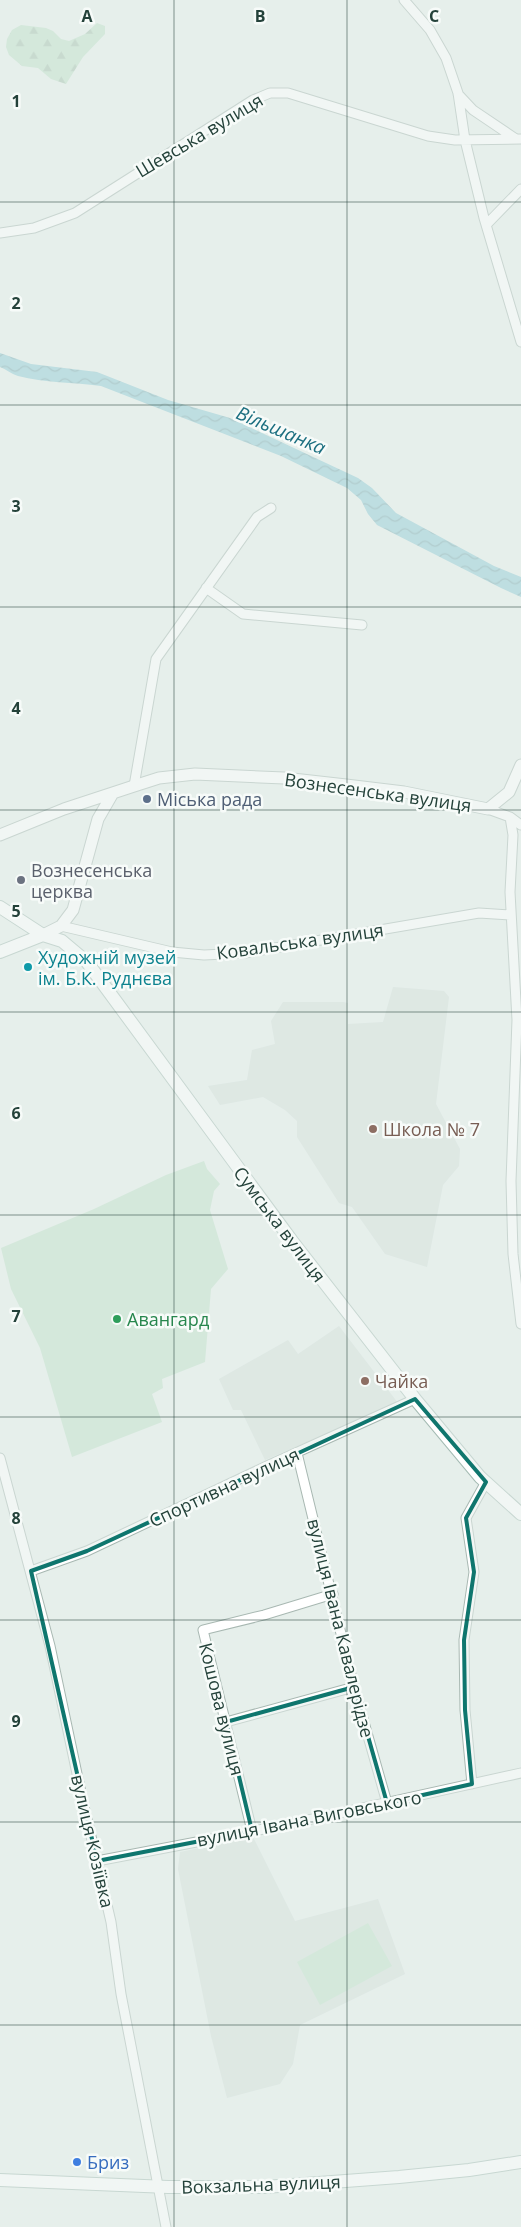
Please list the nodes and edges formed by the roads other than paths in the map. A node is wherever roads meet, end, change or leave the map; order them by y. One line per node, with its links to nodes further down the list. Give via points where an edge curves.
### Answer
1 (404, 0): 2 (street, via 430,30 446,58)
2 (458, 94): 3 (street, via 473,110); 4 (street)
3 (518, 139): 4 (street, Шевська вулиця)
4 (465, 140): 6 (street); 7 (street, Шевська вулиця, via 428,136 288,93 270,93 168,152 80,211 34,228)
5 (521, 189): 6 (street)
6 (486, 225): 8 (street)
7 (0, 233)
8 (521, 342)
9 (271, 508): 10 (street, via 257,518)
10 (206, 588): 11 (street, via 243,614); 13 (street, via 156,659)
11 (362, 625)
12 (521, 765): 15 (street, via 510,792)
13 (134, 786): 14 (street, Вознесенська вулиця); 15 (street, Вознесенська вулиця, via 160,778 195,774 284,778 404,792)
14 (113, 792): 18 (street, Вознесенська вулиця); 21 (street, via 98,819 78,896)
15 (488, 809): 16 (street, Вознесенська вулиця)
16 (510, 817): 17 (street, Вознесенська вулиця); 20 (street, via 513,835)
17 (521, 825)
18 (0, 835)
19 (0, 907): 22 (main road, Сумська вулиця)
20 (511, 915): 21 (street, Ковальська вулиця, via 479,913 245,953 204,955 172,952); 24 (street)
21 (61, 926): 22 (street)
22 (43, 935): 23 (main road); 26 (main road, Сумська вулиця, via 62,941 86,962 292,1241)
23 (0, 952)
24 (519, 1014): 25 (street, via 511,1181 513,1254)
25 (521, 1324)
26 (415, 1399): 27 (street, Спортивна вулиця); 29 (main road, Сумська вулиця)
27 (297, 1453): 31 (street, Спортивна вулиця, via 86,1551); 32 (street, вулиця Івана Кавалерідзе)
28 (0, 1458): 31 (street, вулиця Козіївка)
29 (486, 1482): 30 (main road, Сумська вулиця); 36 (street, via 466,1518 474,1572 464,1640 465,1710)
30 (521, 1514)
31 (31, 1571): 39 (street, вулиця Козіївка)
32 (333, 1594): 33 (street, вулиця Івана Кавалерідзе); 34 (street, Кошова вулиця, via 203,1630)
33 (354, 1687): 34 (street); 37 (street, вулиця Івана Кавалерідзе)
34 (226, 1722): 38 (street, Кошова вулиця)
35 (521, 1773): 36 (street, вулиця Івана Виговського)
36 (472, 1784): 37 (street, вулиця Івана Виговського)
37 (387, 1803): 38 (street, вулиця Івана Виговського)
38 (252, 1831): 39 (street, вулиця Івана Виговського)
39 (97, 1860): 42 (street, вулиця Козіївка, via 111,1922)
40 (521, 2162): 42 (main road, Вокзальна вулиця, via 331,2183)
41 (0, 2180): 42 (main road, Вокзальна вулиця)
42 (156, 2187): 43 (street, вулиця Козіївка)
43 (166, 2227)

